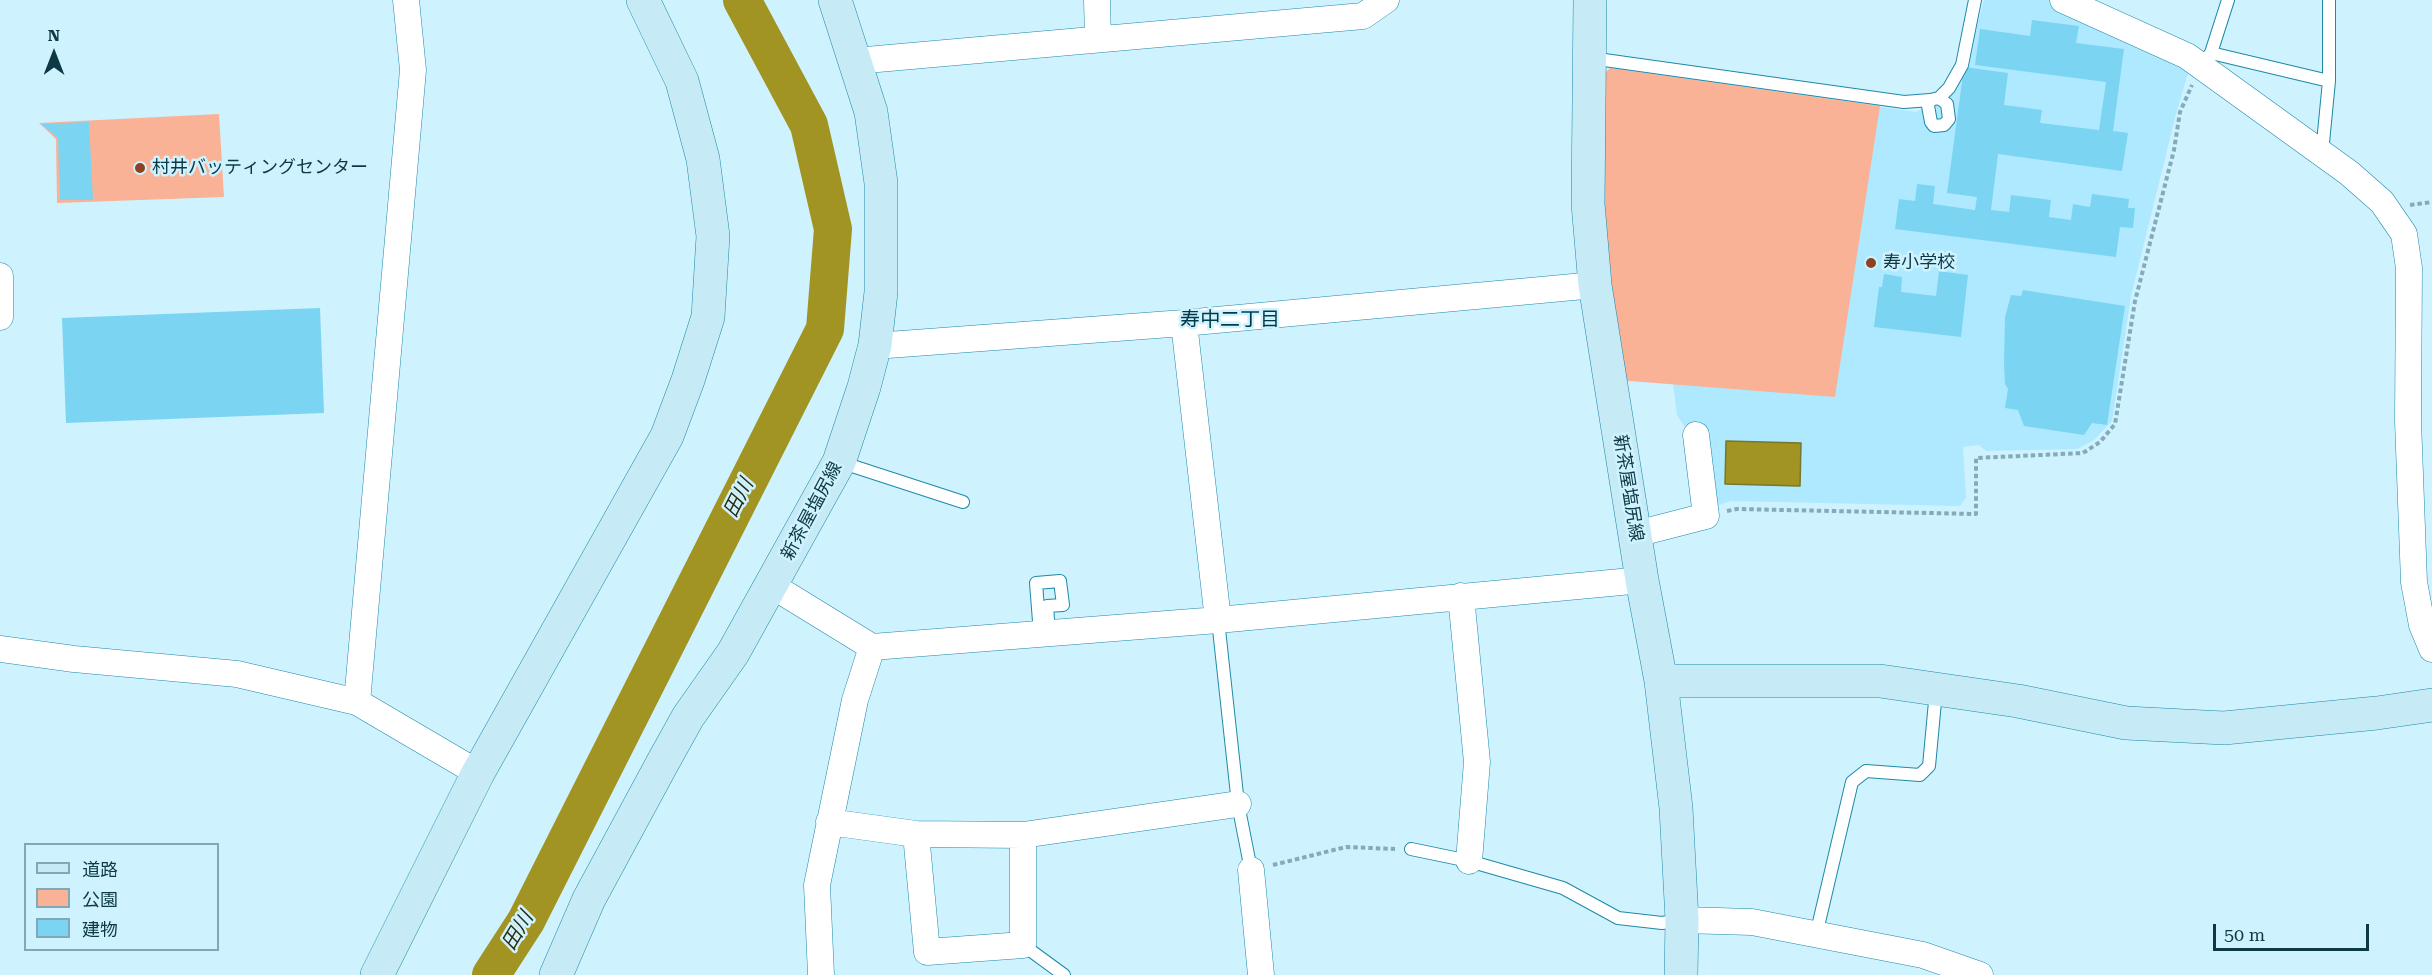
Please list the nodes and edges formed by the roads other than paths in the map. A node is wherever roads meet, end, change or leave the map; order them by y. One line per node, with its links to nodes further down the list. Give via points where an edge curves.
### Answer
1 (406, 0): 35 (street, via 413,70)
2 (643, 0): 37 (main road, via 682,81 703,159 713,236 708,317 667,436)
3 (835, 0): 14 (main road, 新茶屋塩尻線)
4 (1096, 0): 11 (street)
5 (1386, 0): 11 (street, via 1363,16)
6 (1590, 0): 12 (main road, 新茶屋塩尻線)
7 (1975, 0): 12 (lane, via 1962,65 1949,88 1935,99 1904,102)
8 (2063, 0): 13 (street, via 2187,56)
9 (2228, 0): 13 (lane)
10 (2330, 0): 15 (lane)
11 (1098, 39): 14 (street)
12 (1590, 58): 18 (main road, 新茶屋塩尻線, via 1588,204)
13 (2206, 59): 15 (lane); 16 (street)
14 (855, 60): 23 (main road, 新茶屋塩尻線, via 870,112 881,183 881,292 875,345)
15 (2329, 81): 16 (lane)
16 (2322, 153): 32 (street, via 2382,202 2404,234 2409,268 2408,421 2414,582 2422,625)
17 (0, 276): 19 (street)
18 (1595, 285): 20 (street); 25 (main road, 新茶屋塩尻線)
19 (0, 317)
20 (1184, 322): 21 (street); 29 (street)
21 (888, 345)
22 (1696, 435): 25 (street, via 1706,516)
23 (839, 462): 24 (lane); 27 (main road, 新茶屋塩尻線)
24 (963, 502)
25 (1636, 534): 26 (main road, 新茶屋塩尻線)
26 (1642, 580): 28 (street); 33 (main road, 新茶屋塩尻線)
27 (771, 585): 30 (street); 49 (main road, 新茶屋塩尻線, via 663,762 589,899)
28 (1461, 596): 29 (street); 43 (street, via 1477,762)
29 (1218, 620): 30 (street); 38 (lane)
30 (872, 647): 39 (street, via 855,700)
31 (0, 649): 35 (street, via 237,674)
32 (2432, 649)
33 (1661, 681): 34 (main road, via 1880,681); 45 (main road, 新茶屋塩尻線, via 1676,808)
34 (1937, 688): 36 (main road, via 2126,723 2224,728); 46 (lane, via 1929,766 1920,775 1866,771 1852,782)
35 (357, 702): 37 (street)
36 (2432, 705)
37 (478, 773): 48 (main road)
38 (1238, 804): 41 (street); 44 (lane)
39 (829, 822): 40 (street); 50 (street, via 817,885)
40 (916, 834): 41 (street); 47 (street, via 927,952)
41 (1023, 835): 47 (street)
42 (1411, 849): 43 (lane)
43 (1469, 861): 45 (lane, via 1563,888 1618,918 1662,923)
44 (1251, 870): 52 (street)
45 (1683, 920): 46 (street, via 1752,922); 53 (main road, 新茶屋塩尻線)
46 (1816, 935): 54 (street, via 1923,955)
47 (1023, 945): 51 (lane)
48 (376, 975)
49 (556, 975)
50 (821, 975)
51 (1065, 975)
52 (1261, 975)
53 (1681, 975)
54 (1980, 975)

